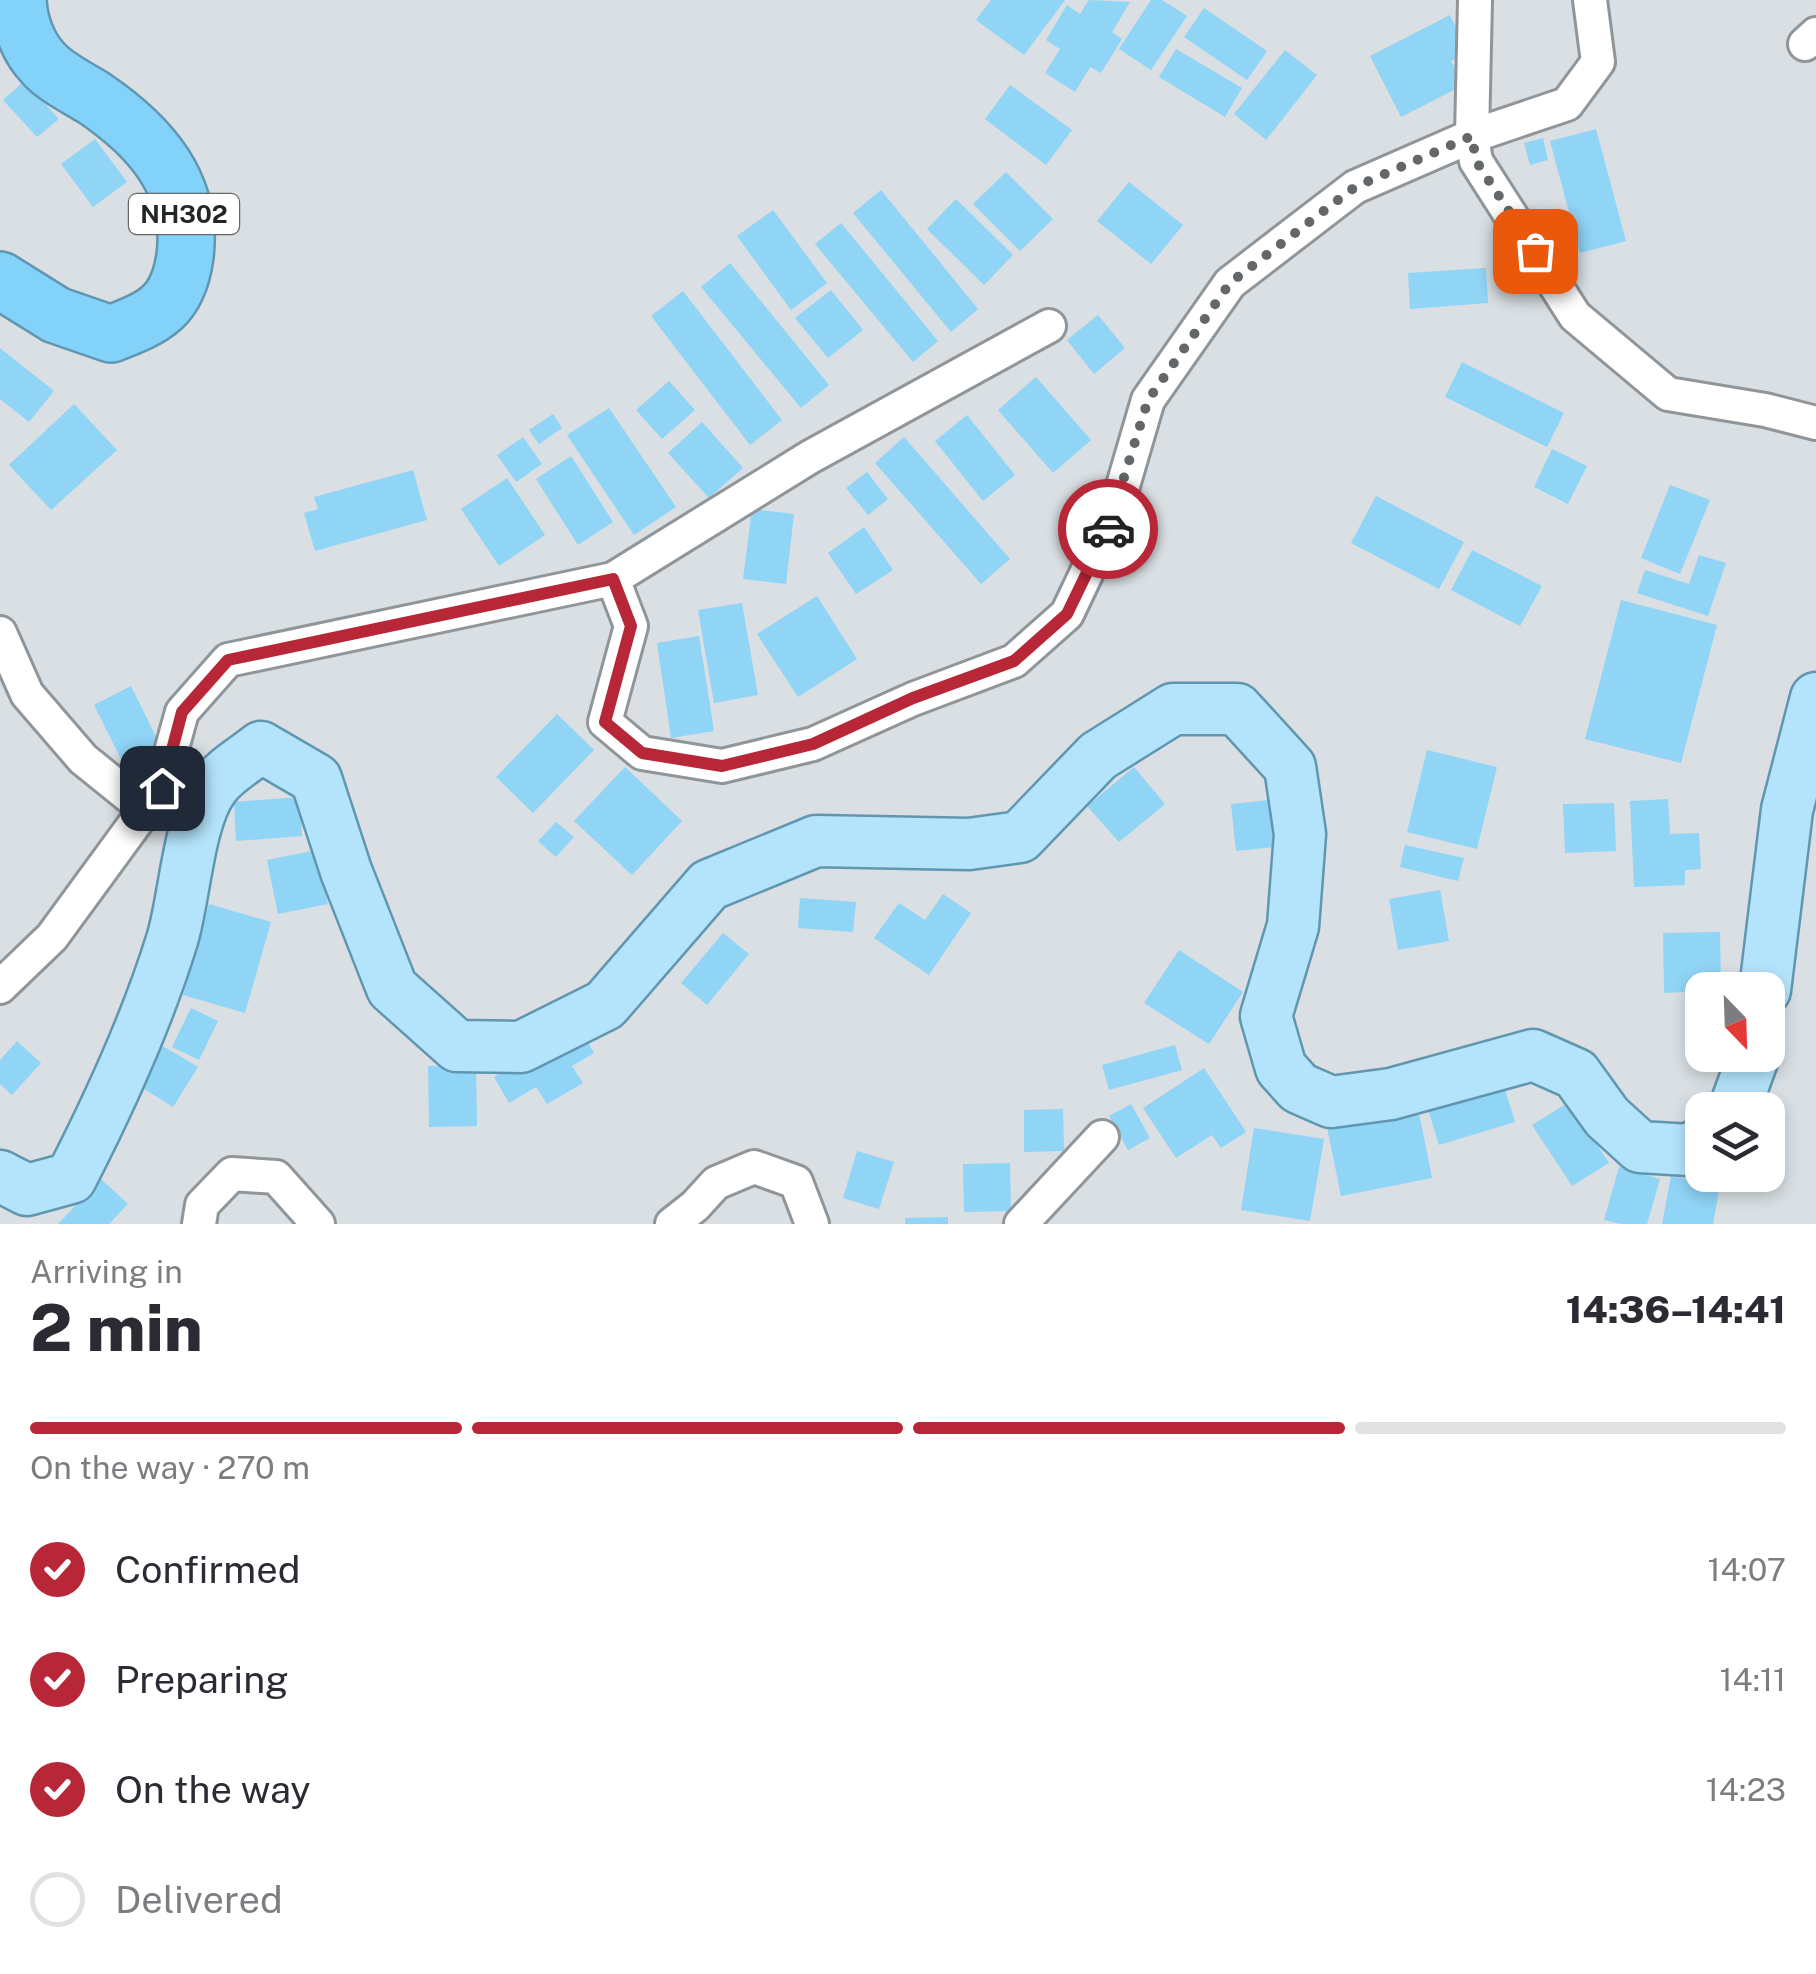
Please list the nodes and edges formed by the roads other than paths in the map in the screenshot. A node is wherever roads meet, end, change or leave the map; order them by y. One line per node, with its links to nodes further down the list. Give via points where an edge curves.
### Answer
1 (18, 0): 5 (highway, NH302, via 19,23 43,64 101,103 170,170 183,200 187,240 181,284 153,317 111,334 56,316)
2 (1476, 0): 4 (street)
3 (1590, 0): 4 (street, via 1598,62 1567,104)
4 (1472, 136): 7 (street, via 1476,161 1576,316 1668,394); 8 (street, via 1355,187 1230,283 1148,400 1115,513 1067,614 1014,661 813,744 722,766 642,753 605,722 631,626)
5 (0, 280)
6 (1049, 326): 8 (street, via 810,457)
7 (1816, 423)
8 (613, 579): 11 (street, via 228,660 182,712 162,788)
9 (0, 633): 11 (street, via 27,694 83,759)
10 (1816, 698): 12 (main road, via 1787,810)
11 (145, 810): 13 (street, via 52,937)
12 (1767, 972)
13 (0, 987)
14 (1102, 1137): 21 (street)
15 (1685, 1150): 16 (main road, via 1640,1147 1607,1117 1576,1074 1534,1054 1376,1096 1331,1102 1299,1088 1282,1068 1266,1016 1292,926 1300,834 1290,767 1238,709 1173,709 1098,756 1020,837 969,844 816,841 709,884 605,1005 521,1047 456,1046 392,988 316,779 261,747 213,786 152,997 70,1178 27,1190)
16 (0, 1176)
17 (198, 1224): 18 (street, via 202,1205 232,1174 276,1177)
18 (318, 1224)
19 (672, 1224): 20 (street, via 716,1182 754,1167 796,1182)
20 (812, 1224)
21 (1021, 1224)

